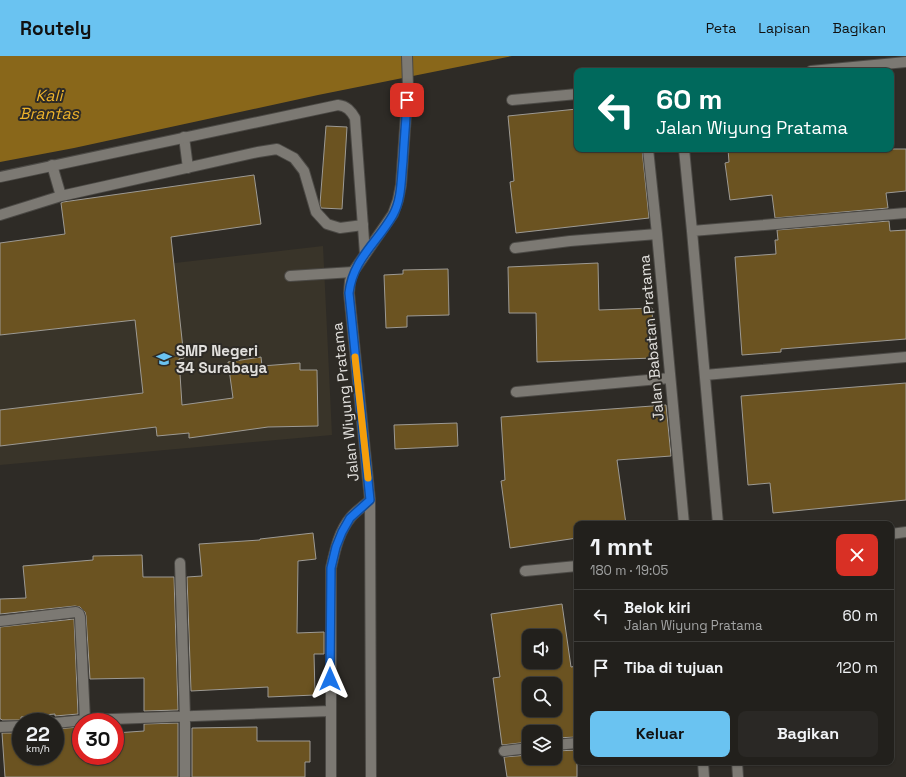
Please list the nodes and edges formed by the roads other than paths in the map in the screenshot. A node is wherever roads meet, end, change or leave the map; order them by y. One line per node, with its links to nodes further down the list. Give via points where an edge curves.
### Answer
1 (407, 56): 19 (street, Jalan Wiyung Pratama, via 408,86 398,200 393,214)
2 (906, 62): 3 (street)
3 (843, 68)
4 (574, 94): 5 (street)
5 (512, 100)
6 (184, 137): 9 (street); 10 (street); 15 (street, via 343,105 355,118)
7 (648, 152): 17 (street, Jalan Babatan Pratama)
8 (684, 152): 16 (street)
9 (52, 165): 11 (street); 12 (street)
10 (188, 168): 12 (street); 15 (street, via 277,149 294,158 304,171 316,212 327,224 340,228)
11 (0, 177)
12 (61, 196): 14 (street)
13 (906, 213): 16 (street)
14 (0, 215)
15 (363, 226): 19 (street)
16 (692, 231): 23 (street)
17 (657, 234): 18 (street); 24 (street, Jalan Babatan Pratama)
18 (515, 248)
19 (364, 254): 20 (street, Jalan Wiyung Pratama)
20 (353, 272): 21 (street); 26 (street, Jalan Wiyung Pratama, via 349,293)
21 (290, 276)
22 (906, 357): 23 (street)
23 (705, 375): 28 (street)
24 (670, 378): 25 (street); 27 (street, Jalan Babatan Pratama)
25 (516, 392)
26 (370, 500): 35 (street, via 350,518 336,547 331,568); 49 (street, Jalan Wiyung Pratama)
27 (684, 521)
28 (718, 521)
29 (906, 532): 30 (street)
30 (894, 534)
31 (180, 563): 37 (street)
32 (574, 566): 33 (street)
33 (525, 571)
34 (0, 621): 36 (street, via 76,612 79,614)
35 (330, 711): 37 (street); 48 (street)
36 (85, 713)
37 (185, 717): 38 (street); 47 (street)
38 (124, 719)
39 (12, 726): 40 (street)
40 (0, 727)
41 (574, 742): 42 (street)
42 (562, 744)
43 (522, 749): 44 (street)
44 (504, 751)
45 (703, 765): 50 (street)
46 (737, 765): 51 (street)
47 (185, 777)
48 (331, 777)
49 (371, 777)
50 (704, 777)
51 (738, 777)

